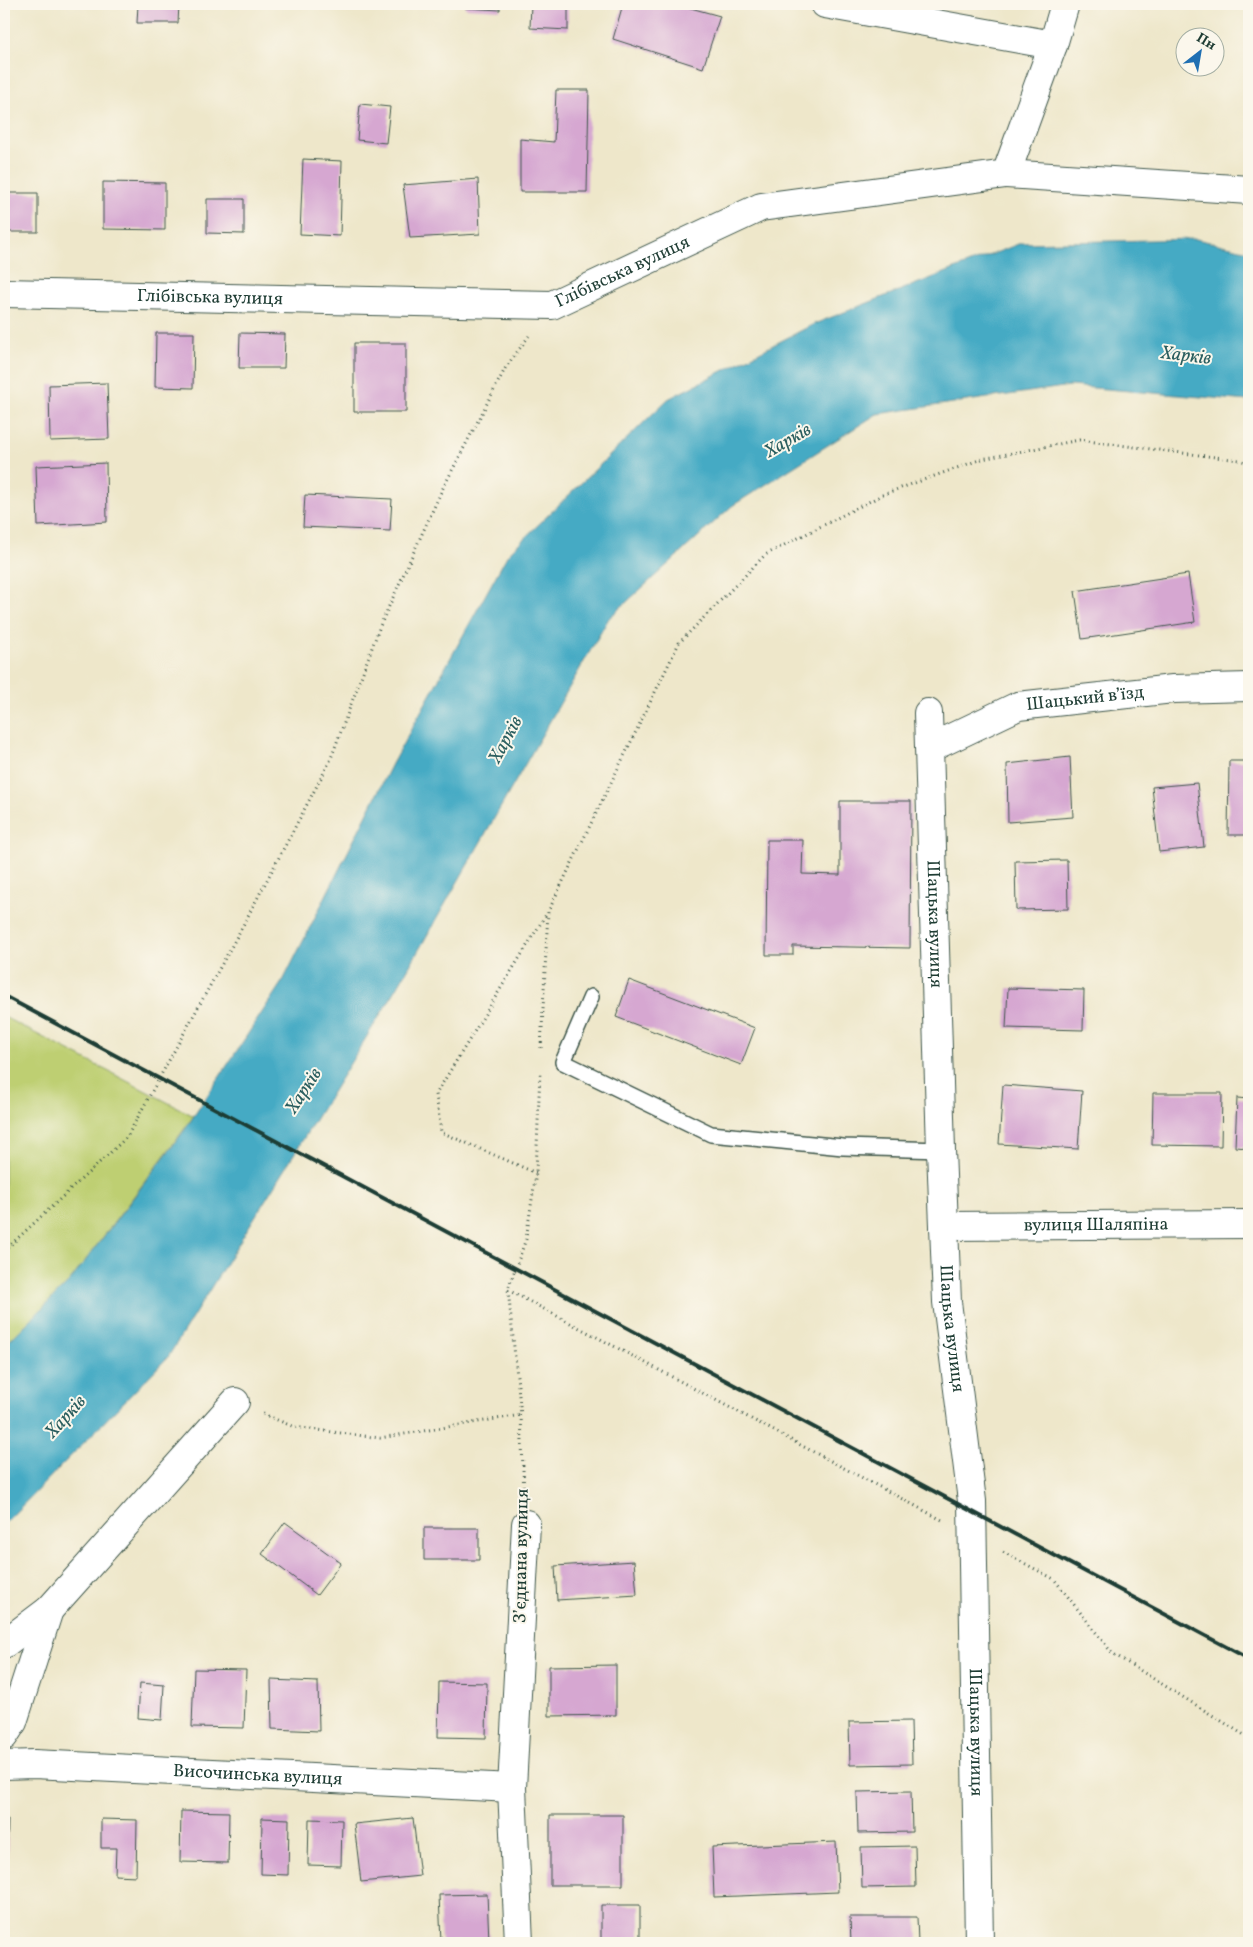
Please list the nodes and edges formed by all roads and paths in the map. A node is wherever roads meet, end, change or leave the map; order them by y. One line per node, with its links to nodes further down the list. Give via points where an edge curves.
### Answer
1 (825, 4): 3 (street)
2 (1065, 4): 3 (street)
3 (1053, 44): 4 (street)
4 (1006, 174): 5 (street, Глібівська вулиця); 7 (street, Глібівська вулиця, via 761,207)
5 (1249, 190)
6 (4, 293): 7 (street, Глібівська вулиця)
7 (552, 305): 20 (path, via 506,367 447,482 380,626 330,760 127,1137)
8 (1249, 463): 12 (path, via 1079,440 982,459 884,494 765,555 679,643)
9 (1249, 687): 11 (street, Шацький в’їзд, via 1172,689 1018,706)
10 (928, 712): 11 (street, Шацька вулиця)
11 (930, 748): 16 (street, Шацька вулиця)
12 (548, 912): 14 (path); 17 (path, via 436,1094 440,1132)
13 (591, 997): 16 (lane, via 563,1062 711,1134 843,1147)
14 (541, 1056)
15 (540, 1066): 17 (path, З’єднана вулиця)
16 (940, 1150): 19 (street, Шацька вулиця)
17 (536, 1173): 21 (path, З’єднана вулиця, via 526,1239)
18 (1249, 1224): 19 (street, вулиця Шаляпіна)
19 (944, 1226): 25 (street, Шацька вулиця, via 947,1302 972,1500)
20 (4, 1252)
21 (508, 1289): 23 (path, З’єднана вулиця); 25 (path)
22 (235, 1402): 23 (path, via 294,1427 380,1438); 26 (street)
23 (521, 1415): 24 (path, З’єднана вулиця)
24 (526, 1524): 32 (street, З’єднана вулиця)
25 (973, 1536): 29 (path, via 1054,1579 1112,1653); 34 (street, Шацька вулиця)
26 (49, 1610): 27 (street); 28 (street)
27 (4, 1644)
28 (8, 1729): 30 (street)
29 (1249, 1738)
30 (34, 1764): 31 (street, Височинська вулиця); 32 (street, Височинська вулиця)
31 (4, 1766)
32 (512, 1788): 33 (street, З’єднана вулиця)
33 (519, 1943)
34 (979, 1943)

